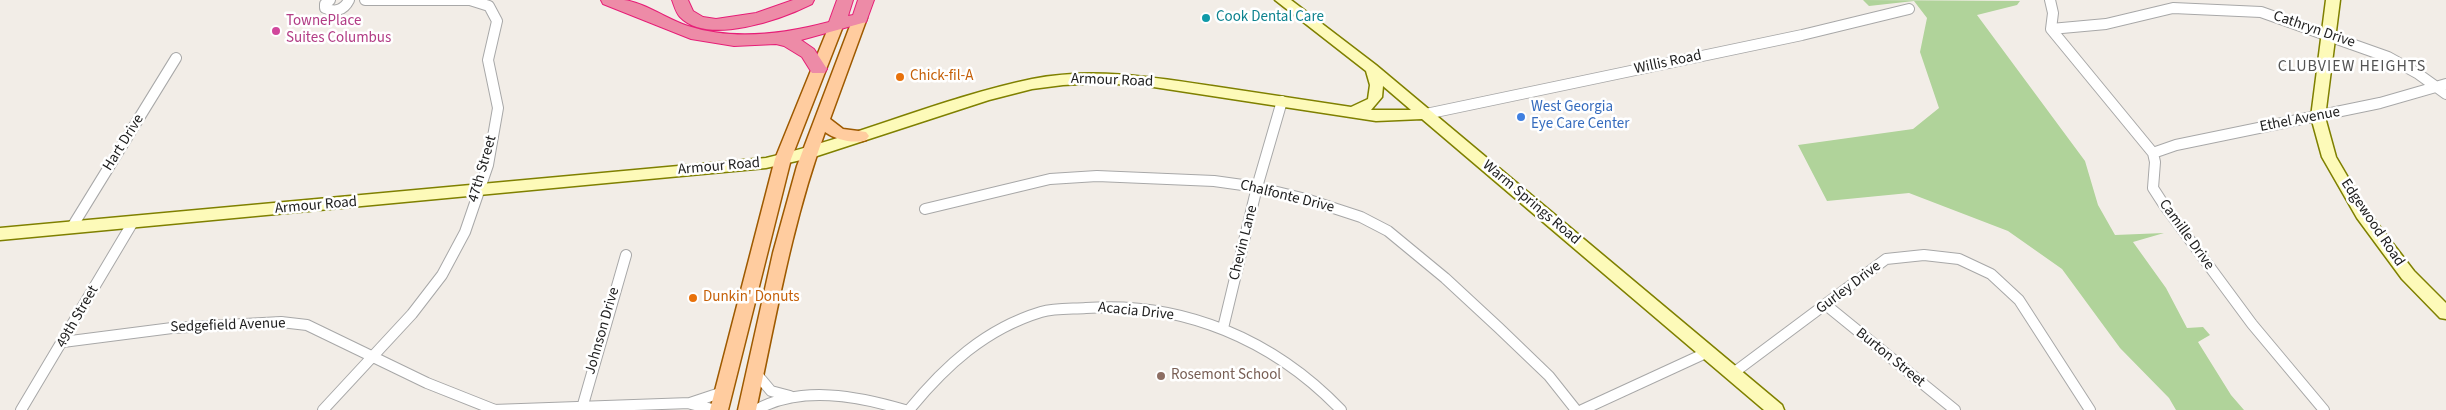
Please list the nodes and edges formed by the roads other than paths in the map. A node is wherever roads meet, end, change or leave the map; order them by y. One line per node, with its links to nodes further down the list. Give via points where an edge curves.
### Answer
1 (330, 0): 2 (street, via 325,8 333,11 344,7)
2 (349, 0)
3 (365, 0): 34 (street, 47th Street, via 470,0 489,6 494,13 497,21 488,60 498,108 488,165)
4 (609, 0): 18 (highway, via 691,34)
5 (680, 0): 6 (highway, via 689,18 726,24 776,14)
6 (806, 0)
7 (845, 0): 15 (highway)
8 (866, 0): 14 (highway)
9 (1282, 0): 20 (street, Warm Springs Road)
10 (2050, 0): 16 (street, via 2054,13)
11 (2333, 0): 17 (street, Edgewood Road)
12 (2171, 4): 16 (street, Cathryn Drive, via 2106,24); 17 (street, Cathryn Drive, via 2261,12)
13 (1908, 10): 26 (street, Willis Road)
14 (860, 18): 15 (highway); 28 (main road)
15 (836, 26): 18 (highway); 21 (main road)
16 (2051, 30): 31 (street)
17 (2327, 36): 22 (street, Cathryn Drive, via 2388,57); 27 (street, Edgewood Road)
18 (778, 39): 21 (highway, via 796,43 806,50)
19 (176, 58): 37 (street, Hart Drive)
20 (1371, 68): 25 (street, via 1378,86 1376,97 1364,109); 26 (street, Warm Springs Road)
21 (818, 69): 32 (main road)
22 (2441, 85): 23 (street, Cathryn Drive); 27 (street, Ethel Avenue)
23 (2446, 94)
24 (1282, 101): 25 (street, Armour Road); 29 (street, Armour Road, via 1147,81 1063,80 986,96); 33 (street, Chevin Lane)
25 (1352, 112): 26 (street, Armour Road, via 1376,116)
26 (1426, 114): 44 (street, Warm Springs Road)
27 (2318, 117): 31 (street, Ethel Avenue, via 2176,145); 41 (street, Edgewood Road, via 2329,157 2362,214 2408,275)
28 (822, 120): 29 (main road, via 831,131); 30 (main road)
29 (861, 136): 30 (street, Armour Road)
30 (809, 153): 32 (street, Armour Road); 46 (main road, via 781,253)
31 (2153, 153): 66 (street, Camille Drive, via 2153,188 2252,324)
32 (783, 159): 34 (street, Armour Road, via 744,166); 48 (main road)
33 (1258, 187): 35 (street, Chalfonte Drive, via 1214,181 1078,177 1050,179); 42 (street, Chevin Lane); 61 (street, Chalfonte Drive, via 1361,217 1388,231 1499,328 1549,376)
34 (478, 191): 36 (street, Armour Road); 45 (street, 47th Street, via 465,232 442,275)
35 (925, 209)
36 (133, 222): 37 (street, Armour Road); 43 (street, 49th Street)
37 (72, 227): 38 (street, Armour Road)
38 (0, 234)
39 (626, 255): 51 (street, Johnson Drive)
40 (1826, 305): 47 (street, Gurley Drive); 64 (street, Burton Street); 65 (street, Gurley Drive, via 1886,259 1909,254 1936,254 1964,260 2006,284)
41 (2446, 313)
42 (1223, 328): 59 (street, Acacia Drive, via 1186,317 1125,307 1041,312 989,335 956,357); 60 (street, Acacia Drive, via 1257,343 1284,360 1313,381)
43 (63, 342): 45 (street, Sedgefield Avenue, via 172,328 280,322 307,325); 52 (street, 49th Street)
44 (1708, 352): 47 (street, Warm Springs Road); 62 (street)
45 (373, 357): 53 (street, 47th Street); 54 (street, Sedgefield Avenue)
46 (755, 372): 49 (street, via 772,391); 56 (main road)
47 (1732, 374): 63 (street, Warm Springs Road)
48 (723, 392): 50 (street); 55 (main road)
49 (796, 397): 57 (street, via 767,403); 58 (street, via 859,400)
50 (690, 404): 51 (street); 55 (street)
51 (582, 408): 54 (street)
52 (21, 410)
53 (324, 410)
54 (494, 410)
55 (718, 410)
56 (747, 410)
57 (756, 410)
58 (905, 410)
59 (909, 410)
60 (1340, 410)
61 (1576, 410)
62 (1582, 410)
63 (1776, 410)
64 (1955, 410)
65 (2090, 410)
66 (2324, 410)

